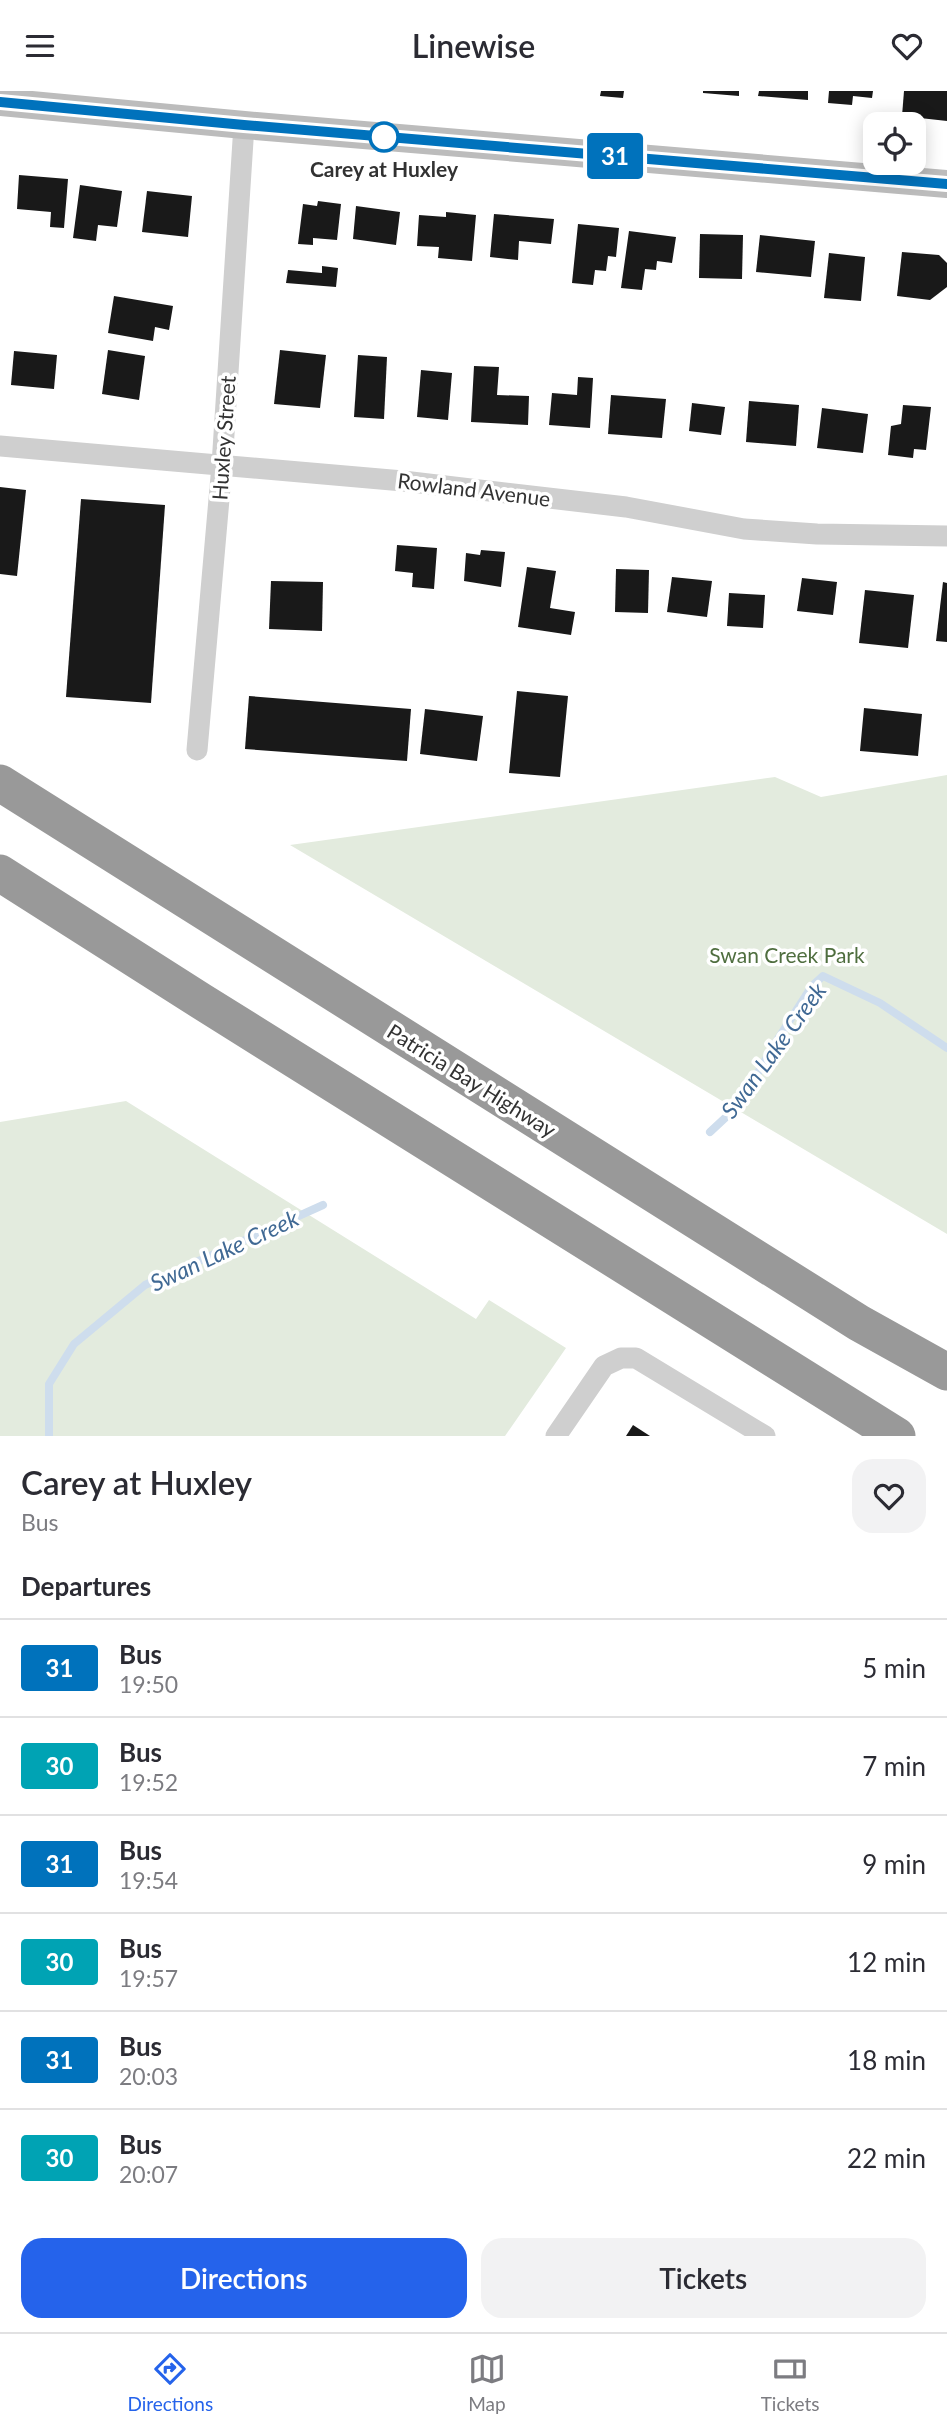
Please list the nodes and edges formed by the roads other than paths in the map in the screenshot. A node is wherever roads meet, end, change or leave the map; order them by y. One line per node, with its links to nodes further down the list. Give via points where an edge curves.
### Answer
1 (0, 102): 2 (street)
2 (244, 125): 3 (street); 5 (street, Huxley Street)
3 (947, 184)
4 (0, 446): 5 (street, Rowland Avenue)
5 (222, 465): 6 (street, Rowland Avenue, via 626,507 744,529); 7 (street, Huxley Street)
6 (947, 536)
7 (197, 750)
8 (0, 783): 10 (highway, Patricia Bay Highway, via 848,1315)
9 (0, 873): 13 (highway)
10 (947, 1371)
11 (556, 1436): 12 (street, via 604,1366 621,1358 636,1358)
12 (765, 1436)
13 (897, 1436)

